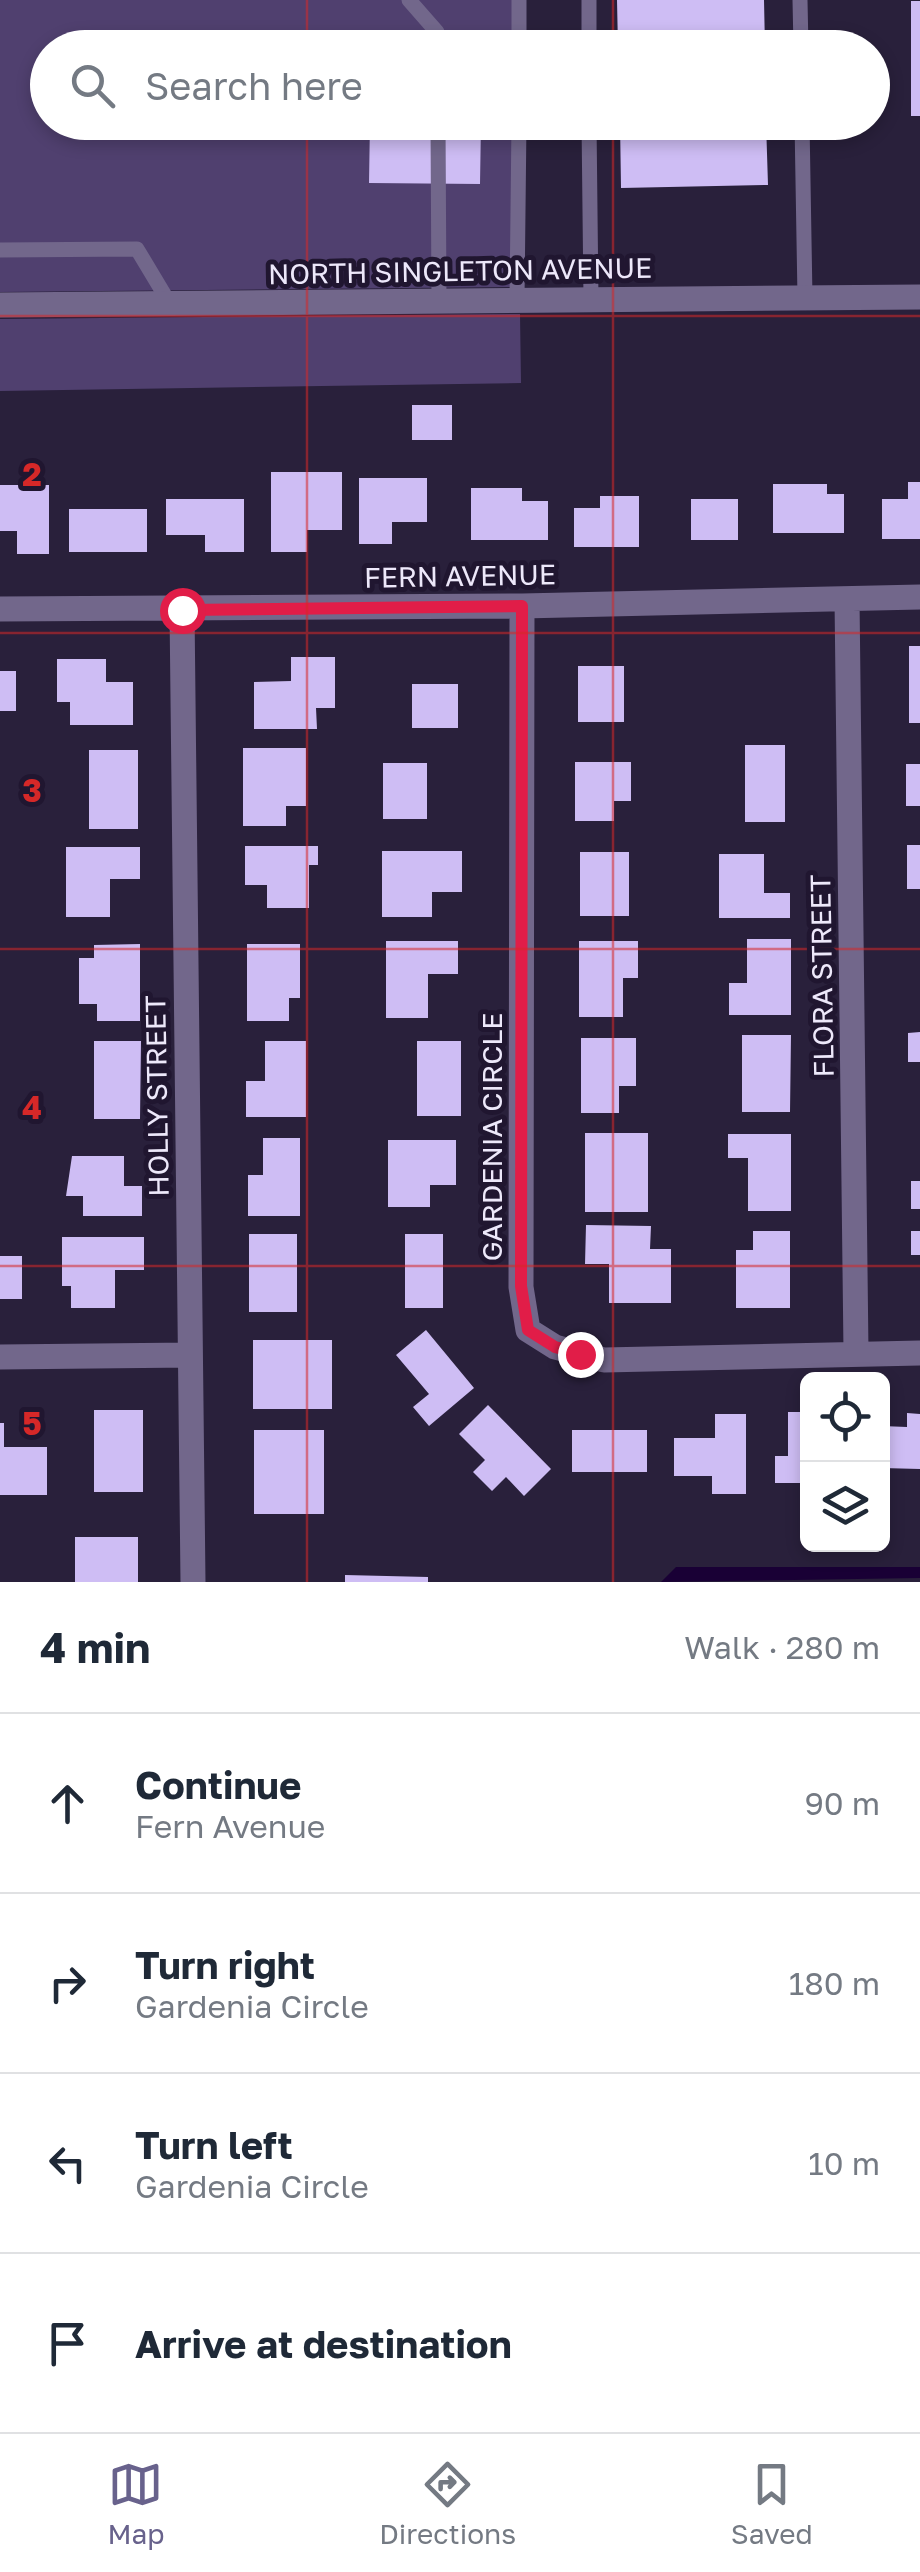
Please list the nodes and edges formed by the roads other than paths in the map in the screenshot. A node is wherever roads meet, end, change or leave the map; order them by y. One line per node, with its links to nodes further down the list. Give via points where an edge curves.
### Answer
1 (409, 0): 5 (lane)
2 (519, 0): 6 (lane)
3 (590, 0): 7 (lane)
4 (800, 0): 8 (lane)
5 (435, 30)
6 (519, 30)
7 (590, 30)
8 (800, 30)
9 (438, 140): 18 (lane)
10 (518, 140): 16 (lane)
11 (590, 140): 17 (lane)
12 (802, 140): 15 (lane)
13 (0, 250): 19 (lane, via 138,249)
14 (920, 297): 15 (street, NORTH SINGLETON AVENUE)
15 (805, 298): 17 (street, NORTH SINGLETON AVENUE)
16 (517, 300): 17 (street, NORTH SINGLETON AVENUE); 18 (street, NORTH SINGLETON AVENUE)
17 (591, 300)
18 (439, 301): 19 (street, NORTH SINGLETON AVENUE)
19 (170, 304): 20 (street, NORTH SINGLETON AVENUE)
20 (0, 305)
21 (920, 596): 22 (street, FERN AVENUE)
22 (847, 598): 23 (street, FERN AVENUE); 26 (street, FLORA STREET)
23 (522, 606): 25 (street, FERN AVENUE); 26 (street, GARDENIA CIRCLE, via 521,1286 528,1330 555,1347 604,1360)
24 (0, 609): 25 (street, FERN AVENUE)
25 (182, 610): 28 (street, HOLLY STREET)
26 (856, 1352): 27 (street, GARDENIA CIRCLE)
27 (920, 1352)
28 (190, 1354): 29 (street); 30 (street, HOLLY STREET)
29 (0, 1357)
30 (194, 1582)

